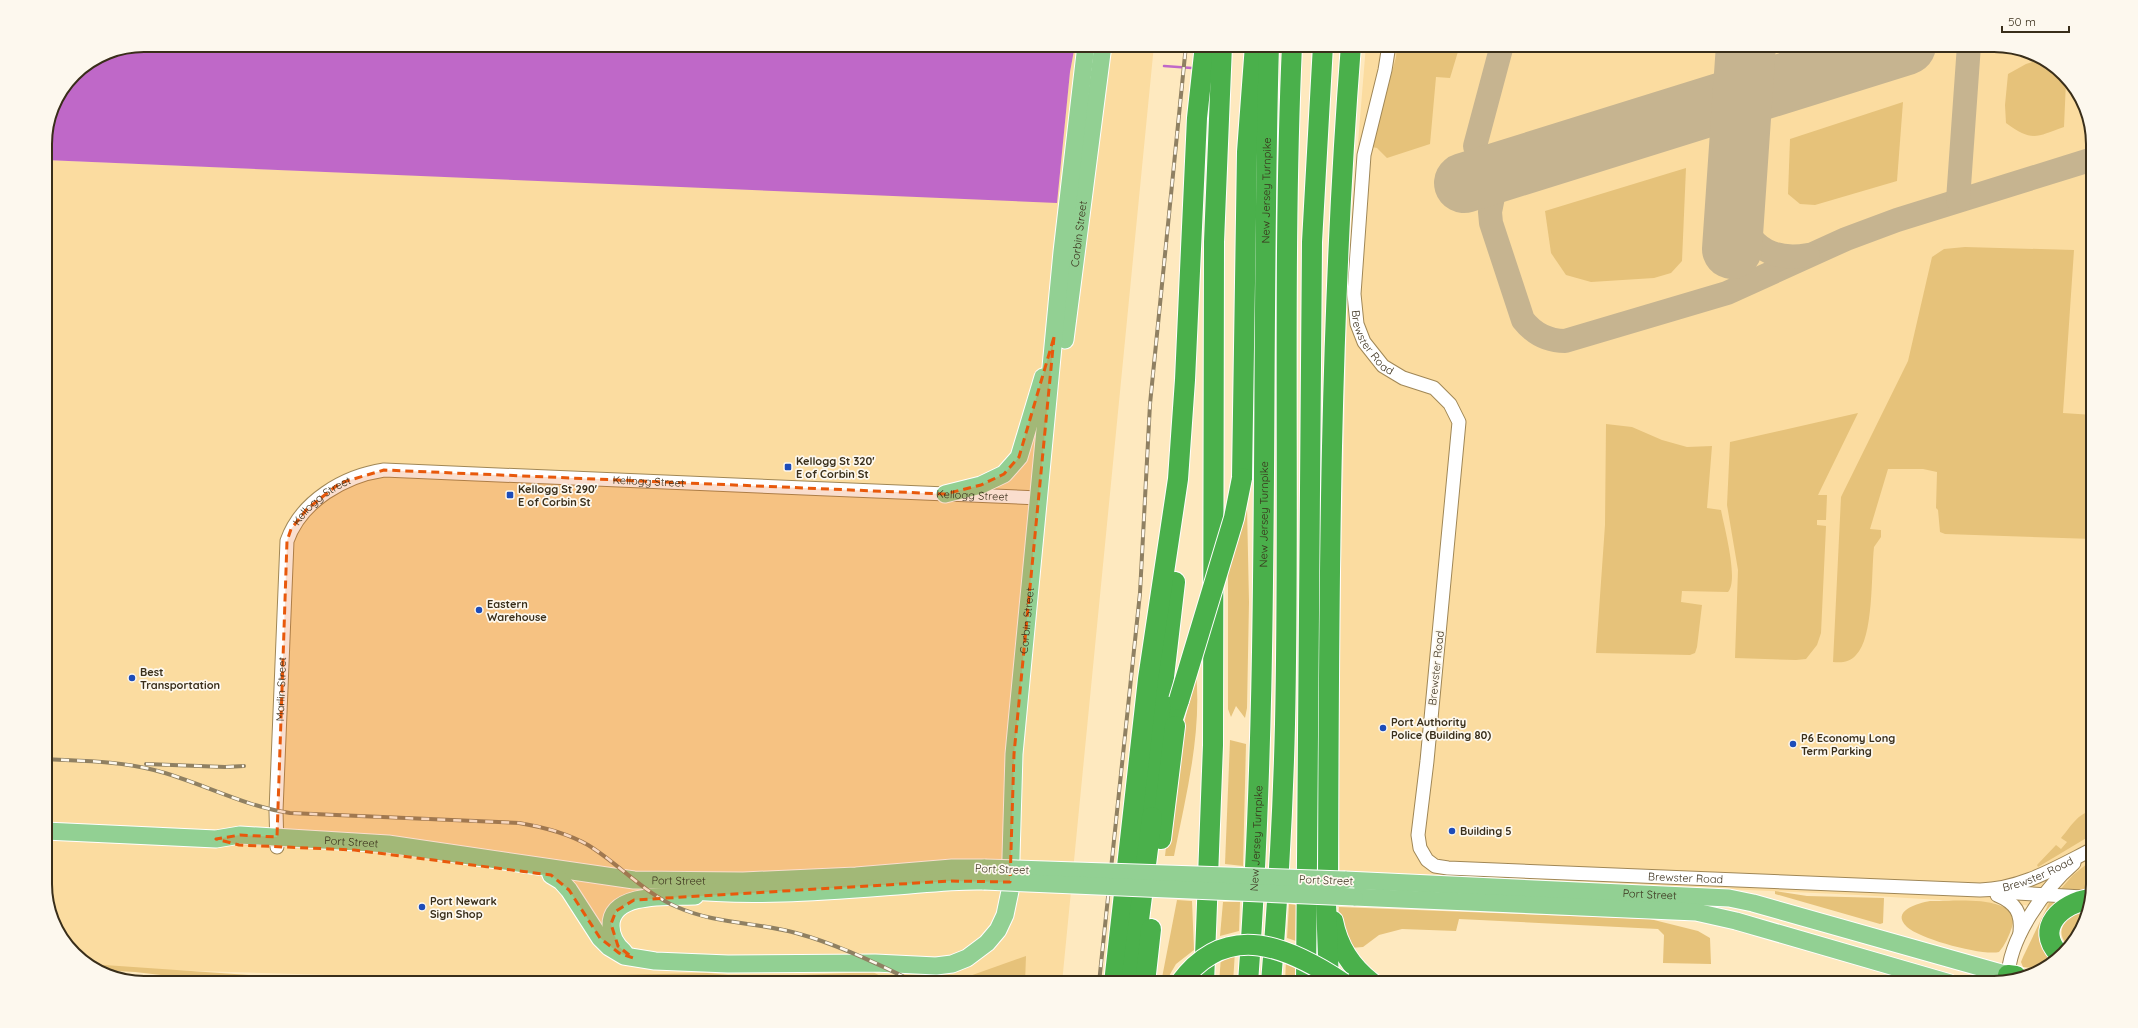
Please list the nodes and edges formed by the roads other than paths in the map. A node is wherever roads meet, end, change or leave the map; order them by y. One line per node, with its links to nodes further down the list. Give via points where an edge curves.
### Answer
1 (1085, 52): 13 (main road, Corbin Street)
2 (1102, 52): 15 (main road, Corbin Street, via 1060,373)
3 (1204, 52): 14 (highway, via 1197,118)
4 (1222, 52): 48 (highway, via 1214,242 1213,745)
5 (1254, 52): 19 (highway, bridge, via 1246,170 1242,478 1234,518)
6 (1269, 52): 49 (highway, New Jersey Turnpike, via 1262,732 1257,862)
7 (1292, 52): 50 (highway, New Jersey Turnpike, via 1284,723)
8 (1323, 52): 51 (highway, via 1312,242)
9 (1350, 52): 12 (highway)
10 (1359, 52): 12 (highway)
11 (1388, 52): 30 (street, Brewster Road, via 1364,155 1354,294 1356,319 1364,342 1383,366 1403,378 1434,388 1450,404 1459,422 1419,823 1419,844 1424,856 1435,866 1448,868)
12 (1344, 164): 28 (highway, via 1333,429)
13 (1054, 337): 15 (main road, Corbin Street); 16 (main road, via 1019,457 1004,474 982,485)
14 (1185, 380): 20 (highway, via 1188,413 1183,511 1149,806); 44 (highway, via 1176,495 1148,679)
15 (1047, 422): 17 (main road, Corbin Street)
16 (945, 494): 17 (street, Kellogg Street); 18 (street, Kellogg Street, via 384,470 356,476 340,483 320,497 291,529)
17 (1038, 498): 41 (main road, Corbin Street, via 1014,754 1010,891 1005,915 998,930 987,943 975,954 944,966 875,962 728,964)
18 (287, 541): 22 (street, Marlin Street)
19 (1179, 700): 20 (highway, via 1169,728); 46 (highway)
20 (1149, 830): 45 (highway)
21 (52, 831): 22 (main road, Port Street, via 216,839 239,845)
22 (277, 842): 25 (main road, Port Street)
23 (2086, 852): 30 (street, Brewster Road, via 2026,881)
24 (2086, 854): 32 (street, Brewster Road, via 2068,868)
25 (507, 864): 27 (main road); 29 (main road)
26 (984, 874): 28 (main road, Port Street, bridge); 29 (main road, Port Street, via 952,868 872,875); 31 (main road, Port Street, via 951,881 862,889); 35 (main road, Port Street, bridge, via 1354,897 1679,910)
27 (551, 875): 29 (main road, via 597,882); 41 (main road, Corbin Street, via 569,890 600,938 619,953)
28 (1337, 882): 36 (main road, Port Street, via 1717,897 1753,903); 52 (highway, via 1326,902); 54 (highway, via 1333,923 1341,947)
29 (639, 883): 31 (main road, Port Street)
30 (1980, 890): 32 (street, Brewster Road); 37 (street, via 2004,898 2015,905 2020,914)
31 (727, 895): 41 (main road, via 647,898 623,905 612,917 611,932 618,946)
32 (2044, 896): 33 (street, Brewster Road); 37 (street, Brewster Road)
33 (2085, 898)
34 (2084, 900): 40 (highway, via 2067,906 2051,923 2051,939)
35 (1736, 921): 36 (main road, via 1755,917 1804,926); 38 (main road, Port Street)
36 (1823, 923): 39 (main road, Port Street)
37 (2020, 935): 42 (street, Brewster Road)
38 (1798, 939): 39 (main road, via 1824,935 1879,950 1886,948); 55 (main road, Port Street)
39 (1889, 942): 43 (main road, Port Street)
40 (2057, 951)
41 (633, 958)
42 (2011, 974)
43 (2004, 975)
44 (1115, 976)
45 (1132, 976)
46 (1146, 976)
47 (1186, 976): 53 (highway, bridge, via 1211,955 1230,947 1247,944 1264,945 1290,952)
48 (1204, 976)
49 (1249, 976)
50 (1271, 976)
51 (1306, 976)
52 (1328, 976)
53 (1332, 976)
54 (1365, 976)
55 (1926, 976)

